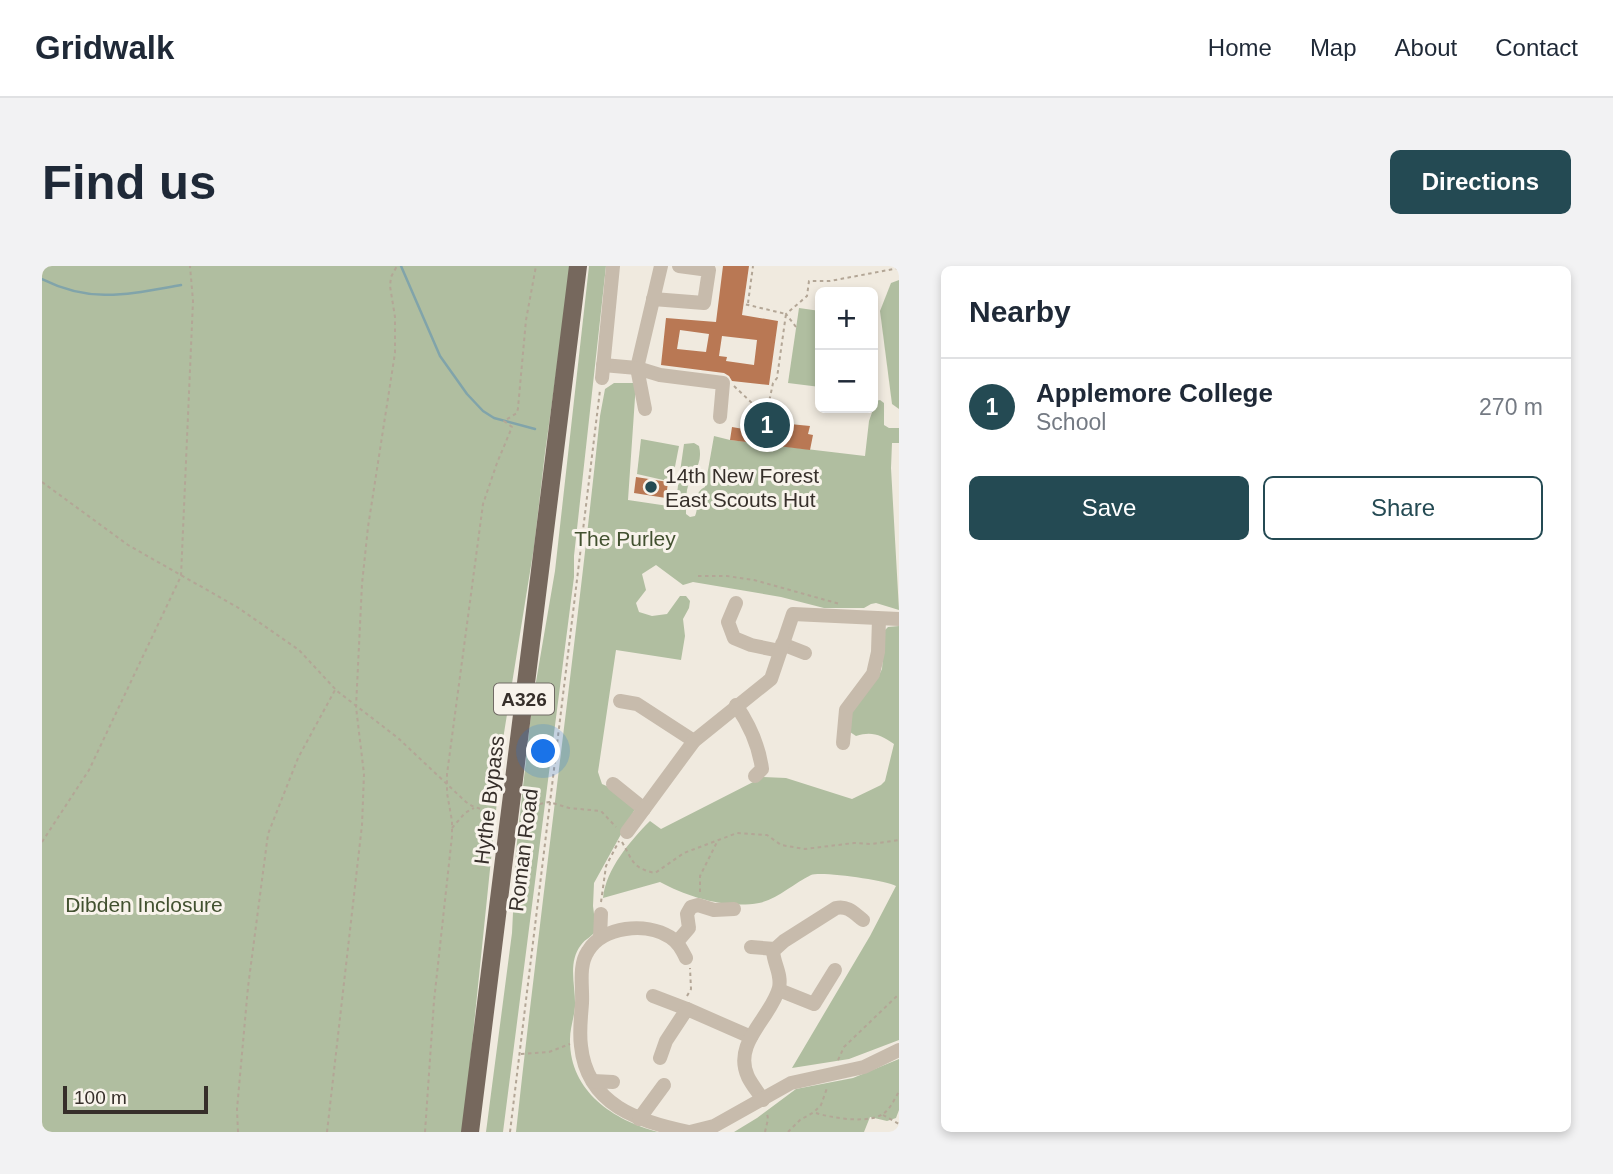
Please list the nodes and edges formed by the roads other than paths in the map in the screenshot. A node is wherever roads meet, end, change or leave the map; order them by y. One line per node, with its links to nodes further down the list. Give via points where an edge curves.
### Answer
1 (578, 266): 44 (main road, Hythe Bypass / A326)
2 (613, 266): 6 (street, via 602,371)
3 (661, 266): 5 (street)
4 (679, 266): 5 (street, via 709,270 704,303)
5 (653, 299): 6 (street)
6 (637, 368): 7 (street); 8 (street, via 723,383)
7 (645, 409)
8 (720, 417)
9 (736, 603): 12 (street, via 729,622)
10 (879, 619): 11 (street); 14 (street, via 793,614); 19 (street, via 873,674 846,710)
11 (899, 619)
12 (732, 631): 13 (street); 14 (street, via 734,638 751,645)
13 (715, 632)
14 (781, 648): 15 (street); 17 (street, via 771,679)
15 (805, 653)
16 (620, 701): 18 (street, via 638,704)
17 (736, 705): 18 (street); 20 (street, via 761,758 762,769)
18 (694, 741): 22 (street)
19 (843, 743)
20 (755, 776)
21 (613, 784): 22 (street)
22 (644, 809): 23 (street)
23 (624, 836)
24 (734, 909): 28 (street, via 691,907 689,928)
25 (601, 914): 27 (street)
26 (863, 920): 30 (street, via 842,907)
27 (600, 937): 28 (street, via 623,930 648,930); 39 (street, via 583,959 580,1040)
28 (677, 942): 31 (street)
29 (751, 947): 30 (street)
30 (775, 949): 33 (street)
31 (686, 958)
32 (835, 970): 33 (street, via 814,1004)
33 (779, 990): 36 (street)
34 (653, 996): 35 (street)
35 (684, 1007): 36 (street); 38 (street)
36 (751, 1037): 42 (street, via 745,1054 746,1072)
37 (899, 1049): 42 (street, via 864,1067 791,1083)
38 (660, 1058)
39 (593, 1081): 40 (street); 43 (street, via 613,1104)
40 (613, 1082)
41 (664, 1085): 43 (street)
42 (763, 1100): 45 (street, via 714,1126)
43 (639, 1119): 45 (street)
44 (470, 1132)
45 (689, 1132)

